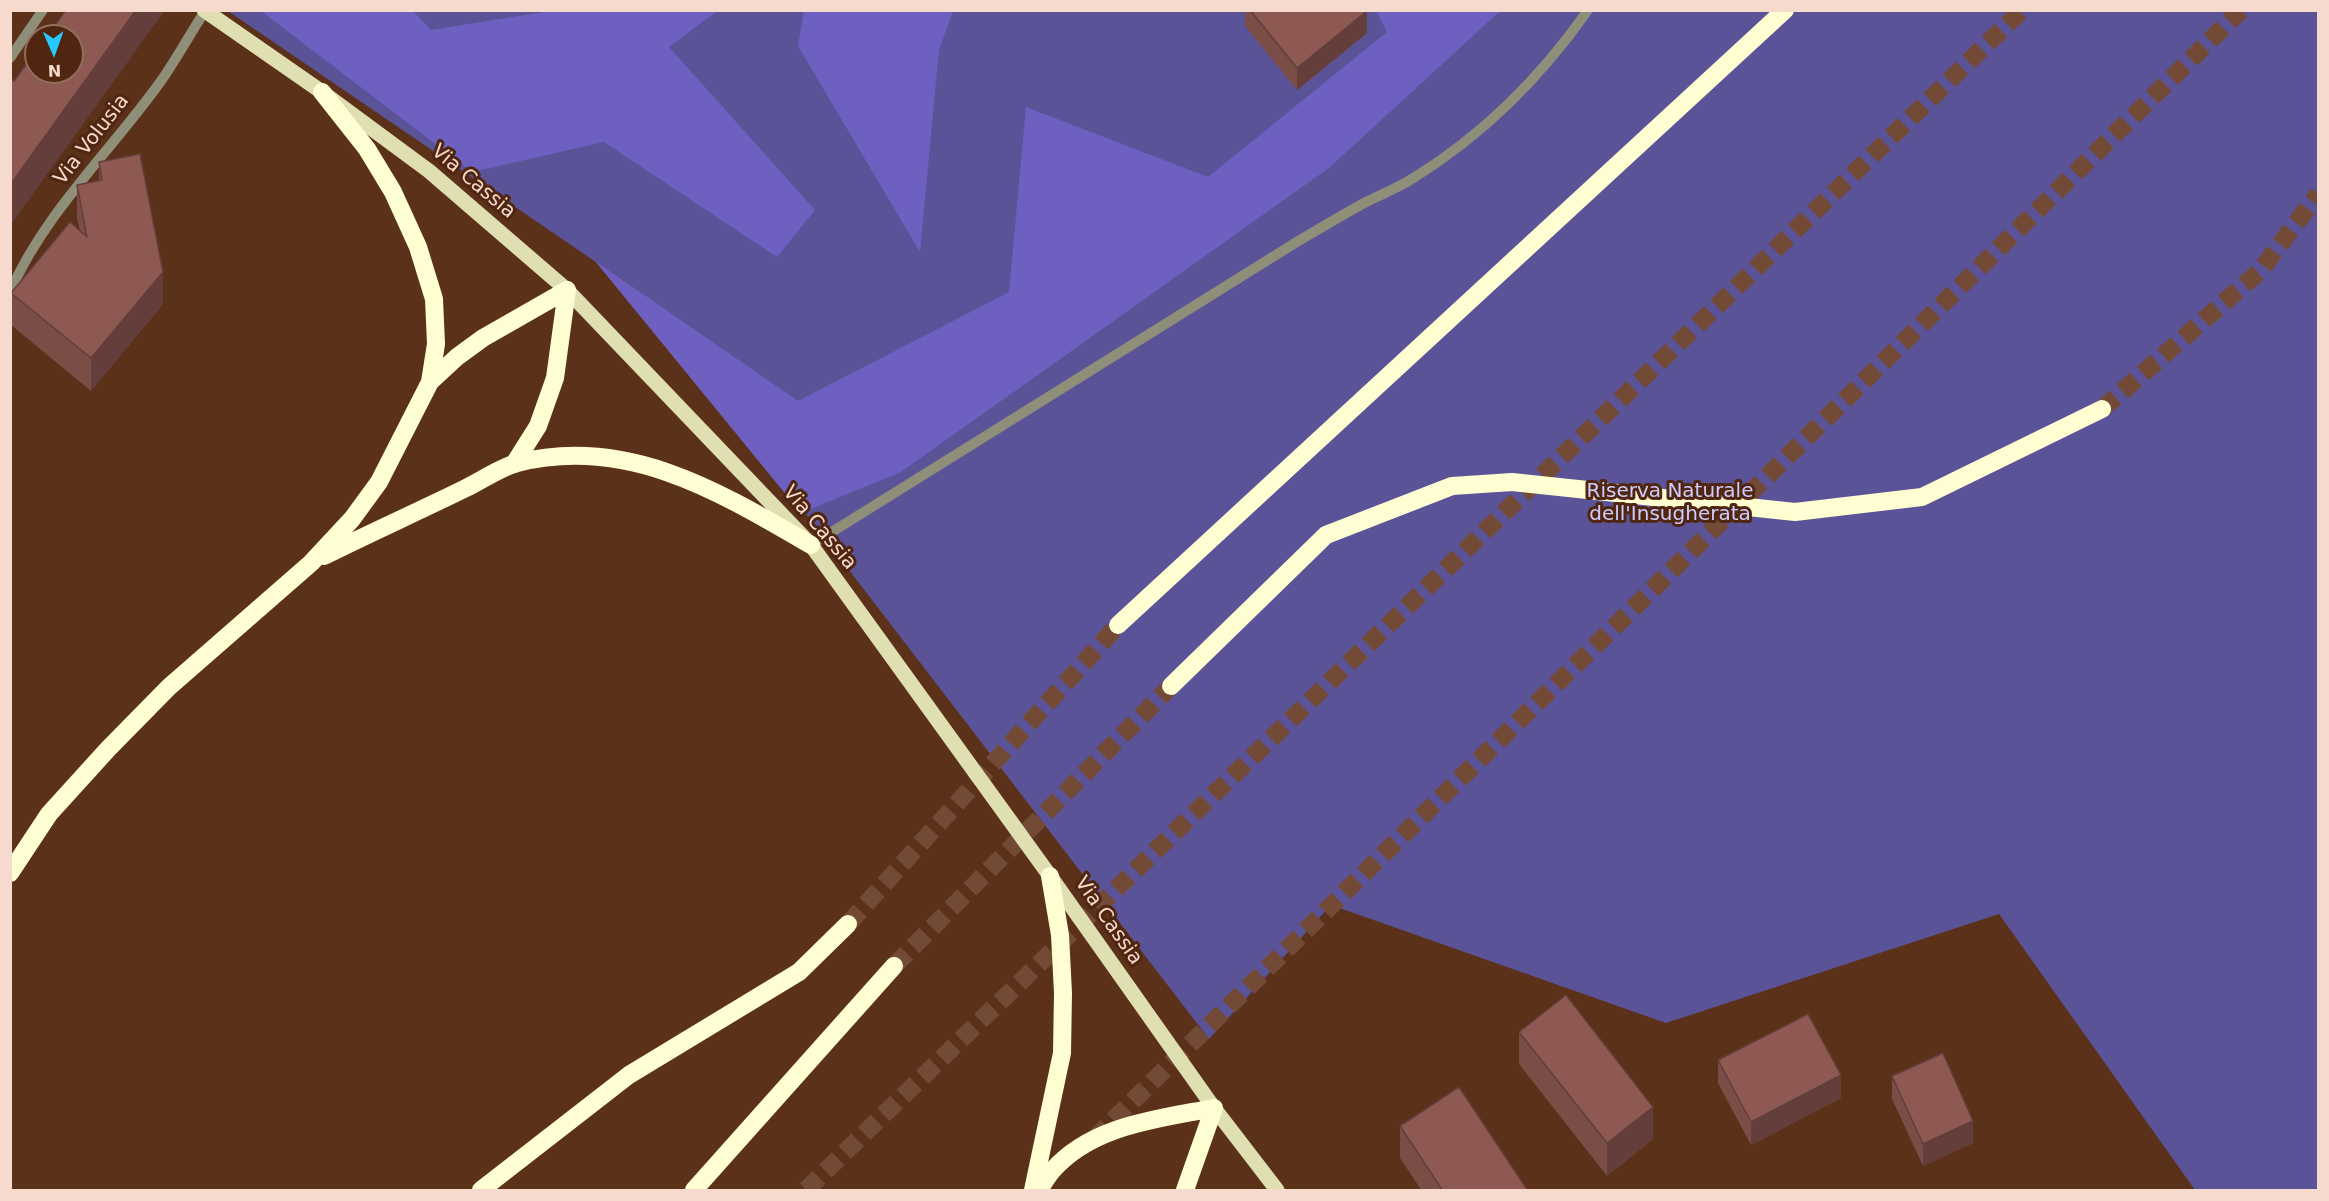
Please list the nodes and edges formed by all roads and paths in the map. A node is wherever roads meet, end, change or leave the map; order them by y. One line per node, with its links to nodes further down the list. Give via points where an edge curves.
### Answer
1 (44, 10): 5 (street)
2 (1588, 10): 12 (street, via 1500,114 1437,163 1334,219)
3 (1785, 10): 14 (highway)
4 (204, 11): 6 (main road, Via Cassia); 8 (street, Via Volusia, via 161,80 42,232)
5 (10, 58)
6 (322, 92): 7 (main road, Via Cassia, via 429,171); 9 (highway, via 367,149 393,192 418,247 434,299 436,344)
7 (567, 290): 9 (highway, via 483,338); 11 (highway, via 555,378 538,426); 12 (main road, Via Cassia)
8 (10, 292)
9 (430, 382): 13 (highway, via 379,482 352,519)
10 (2102, 409): 15 (highway, via 1922,497 1795,512 1512,482 1452,486 1326,535)
11 (514, 464): 12 (highway, via 567,455 610,457 657,468 699,483); 13 (highway)
12 (811, 545): 17 (main road, Via Cassia)
13 (311, 563): 16 (highway, via 169,687 108,749 49,814)
14 (1118, 625)
15 (1171, 686)
16 (10, 873)
17 (1050, 876): 20 (main road, Via Cassia); 23 (highway, via 1060,935 1062,1053)
18 (848, 924): 21 (highway, via 799,972 629,1075)
19 (894, 966): 22 (highway)
20 (1214, 1108): 24 (highway, via 1122,1127 1085,1143 1052,1171); 25 (highway); 26 (main road, Via Cassia)
21 (481, 1191)
22 (694, 1191)
23 (1033, 1191)
24 (1039, 1191)
25 (1185, 1191)
26 (1276, 1191)

